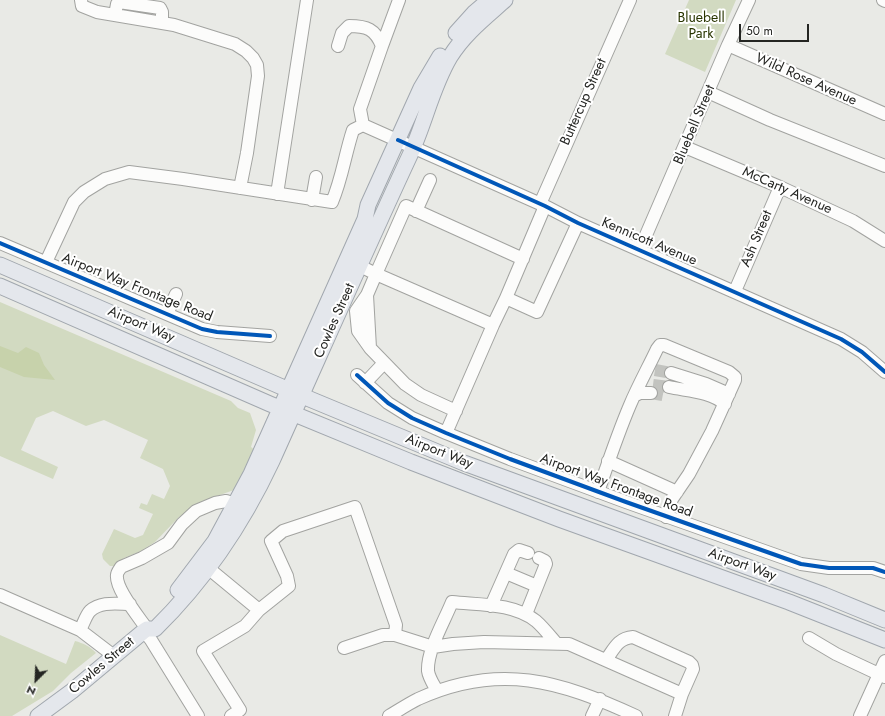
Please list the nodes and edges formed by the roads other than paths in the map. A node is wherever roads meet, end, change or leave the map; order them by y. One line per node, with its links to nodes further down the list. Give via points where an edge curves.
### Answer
1 (80, 0): 21 (street, via 82,6 97,12 174,25 235,44 253,58 258,76)
2 (307, 0): 22 (street)
3 (399, 0): 10 (street)
4 (489, 0): 14 (main road, Cowles Street, via 459,29 444,49 421,88)
5 (505, 0): 16 (main road, Cowles Street, via 471,31 451,55 440,76)
6 (630, 0): 24 (street, Buttercup Street)
7 (749, 0): 8 (street, Bluebell Street)
8 (728, 45): 11 (street, Bluebell Street); 12 (street, Wild Rose Avenue)
9 (338, 46): 10 (street, via 342,33 349,26 362,26 378,36)
10 (382, 46): 13 (street, via 360,109)
11 (708, 92): 15 (street, Bluebell Street); 17 (street)
12 (885, 114)
13 (363, 125): 14 (street, Kennicott Avenue); 23 (street, via 353,130 339,186 332,202)
14 (398, 140): 16 (street, Kennicott Avenue); 32 (main road, Cowles Street, via 368,205)
15 (685, 147): 20 (street, McCarty Avenue); 29 (street, Bluebell Street)
16 (414, 148): 24 (street, Kennicott Avenue); 32 (main road, Cowles Street)
17 (885, 166)
18 (316, 177): 23 (street)
19 (430, 180): 25 (street)
20 (780, 187): 27 (street, McCarty Avenue, via 853,221); 36 (street, Ash Street)
21 (240, 188): 22 (street); 31 (street, via 129,172 105,179 84,192 74,202)
22 (277, 194): 23 (street)
23 (312, 200)
24 (543, 205): 26 (street, Kennicott Avenue); 30 (street, Buttercup Street)
25 (416, 211): 30 (street); 34 (street, via 406,206)
26 (578, 223): 29 (street, Kennicott Avenue); 38 (street, via 537,312)
27 (885, 241)
28 (0, 243): 31 (street, Airport Way Frontage Road)
29 (640, 249): 36 (street, Kennicott Avenue)
30 (523, 259): 38 (street, Buttercup Street)
31 (46, 262): 39 (street, Airport Way Frontage Road)
32 (353, 263): 34 (street); 45 (main road, Cowles Street)
33 (0, 265): 45 (main road, Airport Way)
34 (376, 274): 40 (street); 42 (street, via 367,295 370,348)
35 (0, 286): 47 (main road, Airport Way)
36 (735, 291): 43 (street, Kennicott Avenue, via 841,339 862,352)
37 (176, 294): 39 (street)
38 (506, 298): 40 (street, Buttercup Street)
39 (167, 314): 41 (street, Airport Way Frontage Road, via 202,329)
40 (493, 325): 48 (street, Buttercup Street)
41 (270, 336)
42 (384, 363): 48 (street, via 405,384 421,395); 49 (street, Airport Way Frontage Road, via 361,379 388,403 412,418)
43 (885, 372)
44 (669, 383): 46 (street, via 713,405); 46 (street, via 712,389); 46 (street, via 706,384)
45 (295, 392): 47 (main road, Cowles Street); 64 (main road, Airport Way, via 464,462)
46 (725, 403): 50 (street, via 735,377 729,372 660,345 648,380); 52 (street, via 689,474)
47 (287, 411): 53 (main road, Cowles Street); 55 (main road, Cowles Street, via 260,488 236,529); 69 (main road, Airport Way, via 418,465)
48 (456, 411): 49 (street, Buttercup Street)
49 (446, 433): 51 (street, Airport Way Frontage Road)
50 (608, 461): 51 (street); 52 (street)
51 (598, 492): 54 (street, Airport Way Frontage Road)
52 (677, 492): 54 (street)
53 (235, 504): 55 (main road, Cowles Street); 60 (street, via 226,501 196,511 168,543 121,567 117,581 124,599)
54 (666, 516): 56 (street, Airport Way Frontage Road, via 801,564 829,568 873,568)
55 (204, 565): 62 (street); 66 (main road, Cowles Street, via 171,614)
56 (885, 572)
57 (506, 573): 58 (street); 58 (street, via 514,554 519,550 545,560 546,564); 61 (street)
58 (537, 586): 63 (street)
59 (0, 595): 65 (street)
60 (130, 604): 65 (street, via 101,605 90,611); 66 (street)
61 (491, 606): 63 (street, via 510,608); 71 (street, via 452,602)
62 (259, 610): 67 (street, via 289,586 271,542 283,531 355,507 396,626); 82 (street, via 245,626 203,651 240,710)
63 (526, 614): 70 (street)
64 (885, 620)
65 (80, 630): 73 (street)
66 (148, 630): 73 (main road, Cowles Street); 81 (street, via 151,640)
67 (395, 634): 71 (street); 72 (street, via 383,634)
68 (809, 638): 76 (street)
69 (885, 640)
70 (556, 643): 71 (street, via 484,642); 74 (street, via 569,644)
71 (433, 647): 77 (street, via 428,672)
72 (344, 648)
73 (114, 656): 80 (main road, Cowles Street)
74 (606, 660): 78 (street); 78 (street, via 619,642 632,637 689,662 693,669)
75 (885, 661): 76 (street)
76 (882, 676): 87 (street)
77 (437, 691): 79 (street, via 487,679 514,678 562,687); 83 (street)
78 (682, 694): 86 (street)
79 (600, 699): 84 (street); 85 (street)
80 (38, 716)
81 (198, 716)
82 (231, 716)
83 (389, 716)
84 (592, 716)
85 (636, 716)
86 (675, 716)
87 (860, 716)

